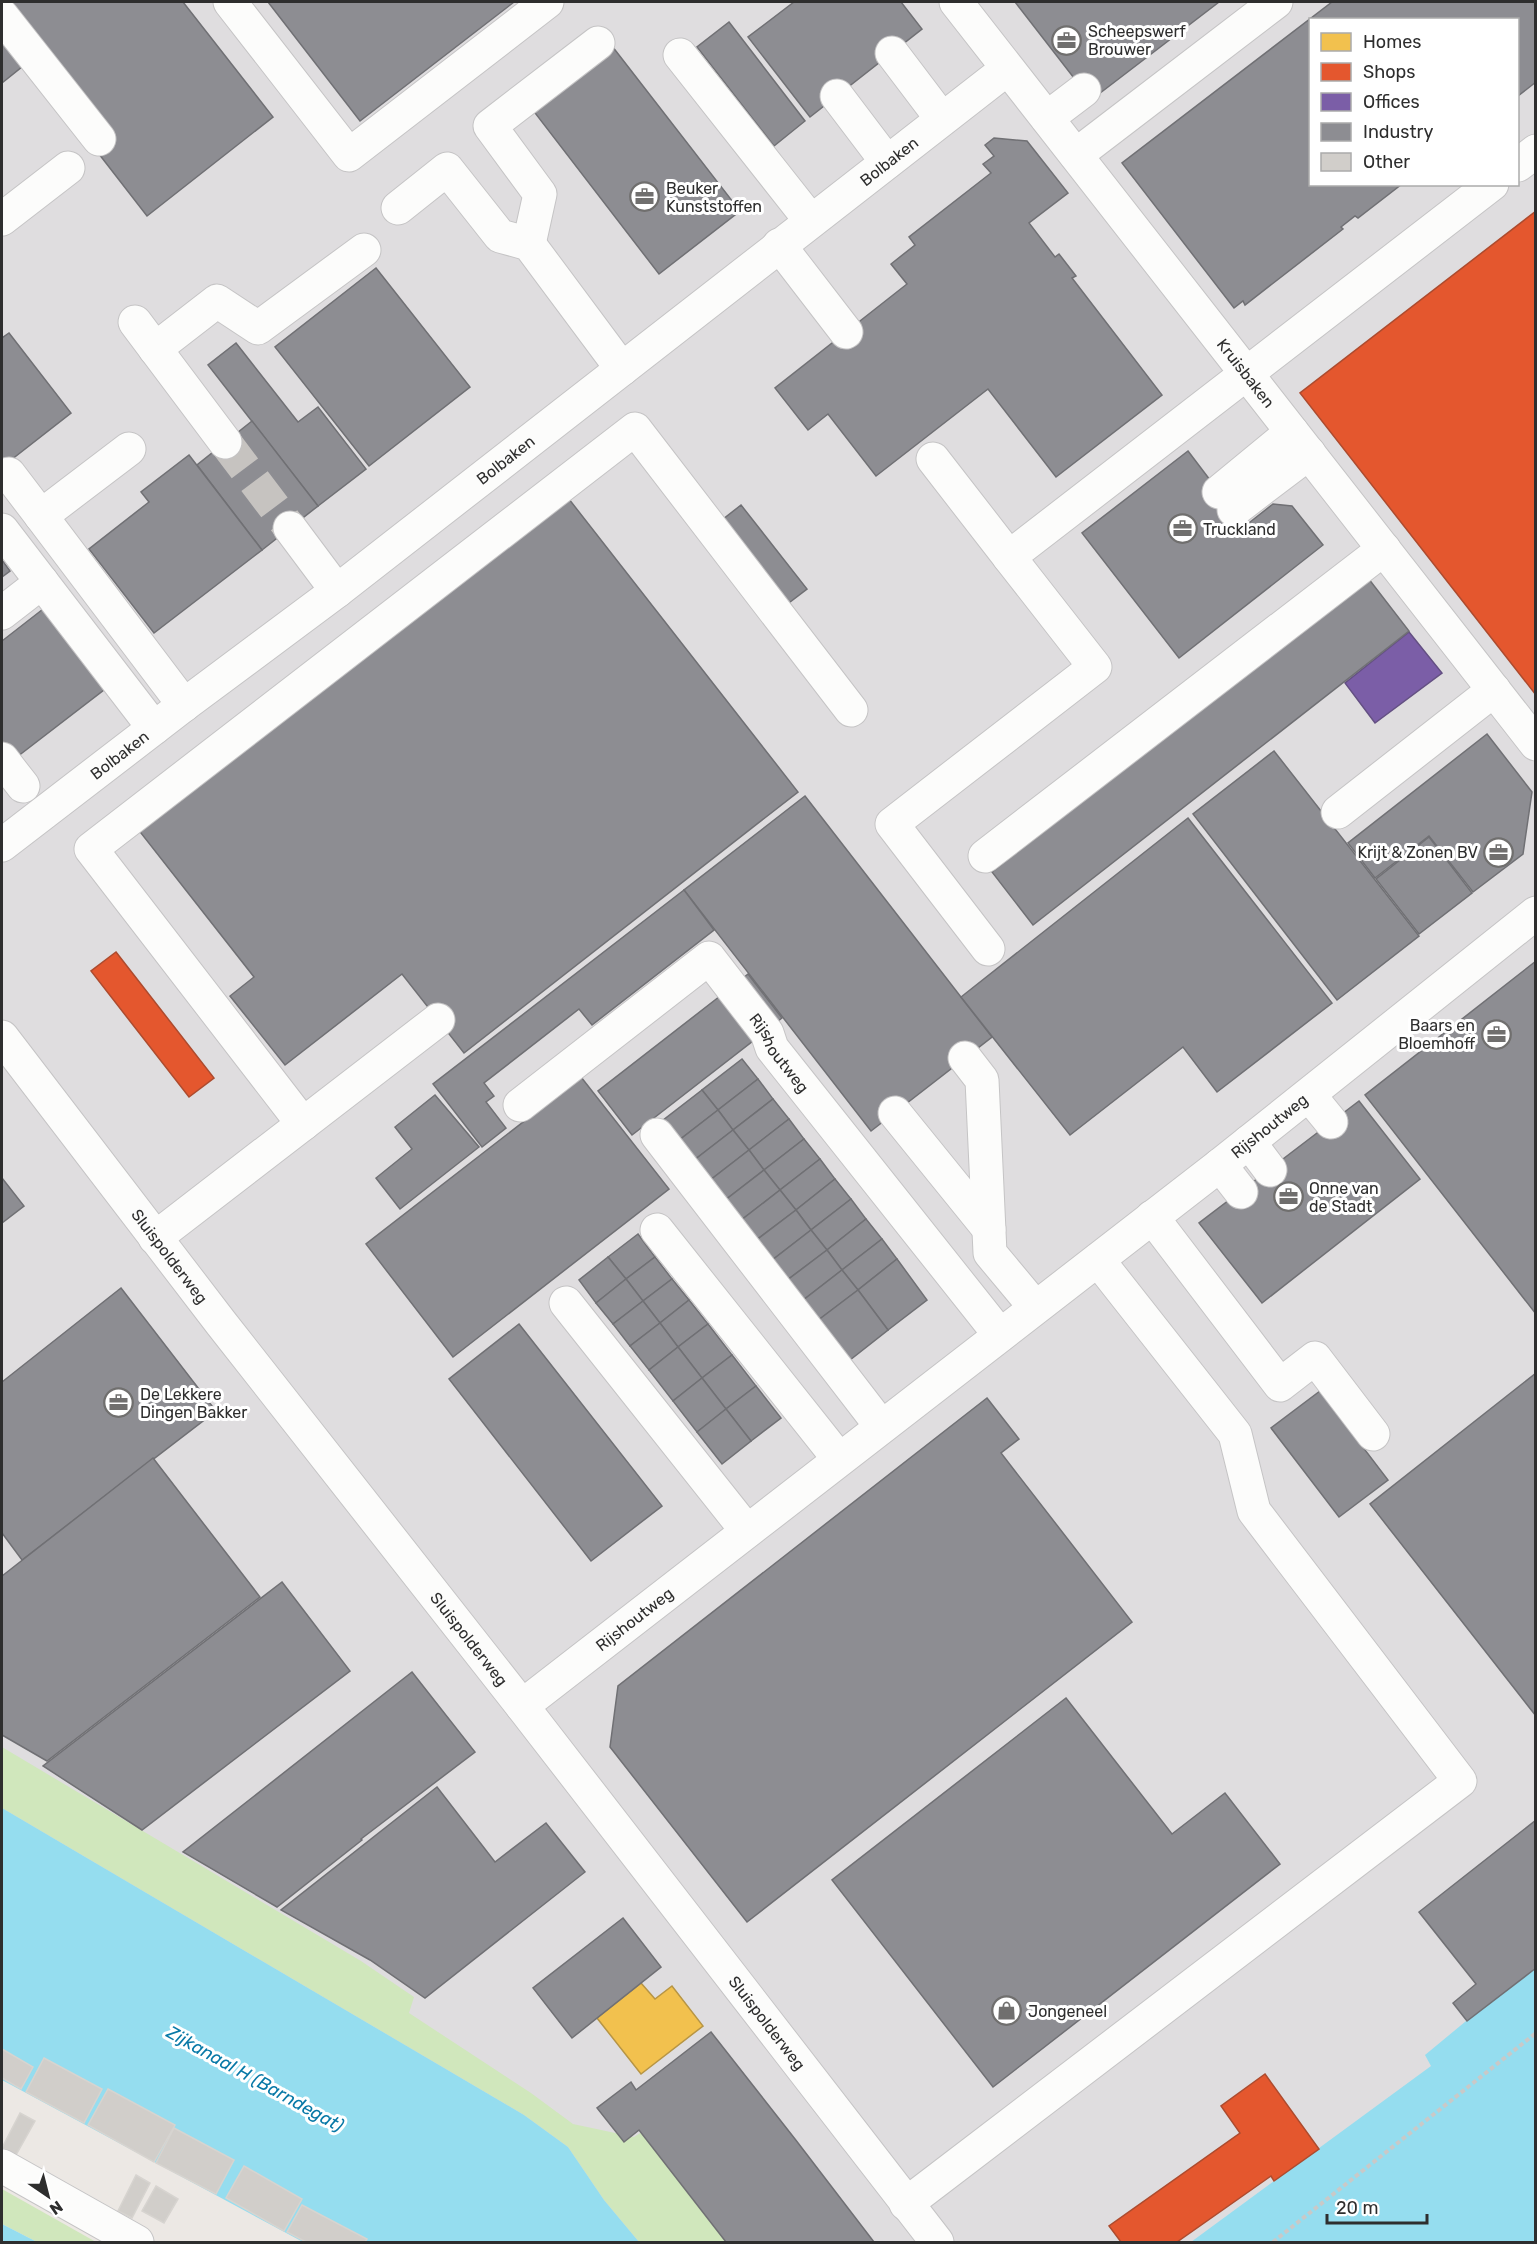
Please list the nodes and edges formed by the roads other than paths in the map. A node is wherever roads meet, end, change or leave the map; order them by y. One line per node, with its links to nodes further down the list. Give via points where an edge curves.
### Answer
1 (230, 2): 2 (street, via 349,155)
2 (547, 2)
3 (956, 2): 9 (street, Kruisbaken)
4 (1276, 2): 16 (street)
5 (2, 16): 14 (street)
6 (598, 43): 24 (street, via 490,126 540,195)
7 (891, 53): 13 (street)
8 (680, 55): 23 (street)
9 (1007, 69): 12 (street, Kruisbaken); 13 (street, Bolbaken)
10 (1084, 90): 12 (street)
11 (837, 96): 17 (street)
12 (1047, 118): 16 (street, Kruisbaken)
13 (942, 119): 17 (street, Bolbaken)
14 (99, 139)
15 (1536, 151): 18 (street)
16 (1076, 155): 31 (street, Kruisbaken)
17 (887, 162): 23 (street, Bolbaken)
18 (1519, 164)
19 (68, 168): 22 (street)
20 (1489, 186): 31 (street)
21 (398, 208): 24 (street, via 447,169 500,236)
22 (2, 219)
23 (810, 222): 25 (street, Bolbaken)
24 (529, 244): 30 (street)
25 (779, 245): 28 (street); 30 (street, Bolbaken)
26 (364, 250): 29 (street, via 258,328 217,301)
27 (135, 322): 29 (street)
28 (846, 332)
29 (155, 349): 32 (street)
30 (622, 369): 44 (street, Bolbaken)
31 (1247, 374): 33 (street, Kruisbaken); 42 (street)
32 (225, 442)
33 (1301, 443): 37 (street); 41 (street, Kruisbaken)
34 (129, 449): 38 (street)
35 (933, 459): 42 (street)
36 (9, 474): 38 (street)
37 (1226, 501)
38 (41, 516): 47 (street)
39 (290, 528): 44 (street)
40 (2, 530): 43 (street)
41 (1384, 549): 46 (street, Kruisbaken); 55 (street)
42 (1009, 557): 57 (street, via 1095,667 892,824)
43 (42, 582): 45 (street); 49 (street)
44 (337, 591): 47 (street, Bolbaken)
45 (2, 613)
46 (1494, 690): 50 (street, Kruisbaken); 53 (street)
47 (184, 705): 49 (street, Bolbaken)
48 (851, 710): 65 (street, via 634,429 91,849)
49 (154, 728): 54 (street, Bolbaken)
50 (1536, 744)
51 (2, 759): 52 (street)
52 (23, 786)
53 (1338, 812)
54 (2, 845)
55 (985, 856)
56 (1536, 913): 61 (street, Rijshoutweg)
57 (988, 949)
58 (438, 1020): 65 (street)
59 (2, 1037): 74 (street, Sluispolderweg)
60 (965, 1058): 72 (street, via 982,1080)
61 (1309, 1095): 64 (street); 67 (street, Rijshoutweg)
62 (520, 1105): 78 (street, Rijshoutweg, via 709,958 767,1034 772,1048)
63 (894, 1113): 72 (street)
64 (1331, 1122)
65 (303, 1124): 74 (street)
66 (657, 1135): 79 (street)
67 (1248, 1142): 68 (street, Rijshoutweg); 69 (street)
68 (1220, 1165): 70 (street); 71 (street, Rijshoutweg)
69 (1270, 1170)
70 (1241, 1192)
71 (1152, 1217): 75 (street, Rijshoutweg); 80 (street, via 1280,1385 1315,1358)
72 (989, 1229): 77 (street, via 990,1253)
73 (657, 1230): 81 (street)
74 (156, 1238): 83 (street, Sluispolderweg)
75 (1098, 1260): 77 (street, Rijshoutweg); 85 (street, via 1235,1434 1254,1511 1460,1782)
76 (567, 1303): 82 (street)
77 (1035, 1307): 78 (street, Rijshoutweg)
78 (1000, 1335): 79 (street, Rijshoutweg)
79 (881, 1426): 81 (street, Rijshoutweg)
80 (1373, 1434)
81 (839, 1460): 82 (street, Rijshoutweg)
82 (747, 1531): 83 (street, Rijshoutweg)
83 (522, 1706): 85 (street, Sluispolderweg)
84 (2, 2166): 86 (street)
85 (906, 2204): 87 (street, Sluispolderweg)
86 (136, 2242)
87 (937, 2242)

